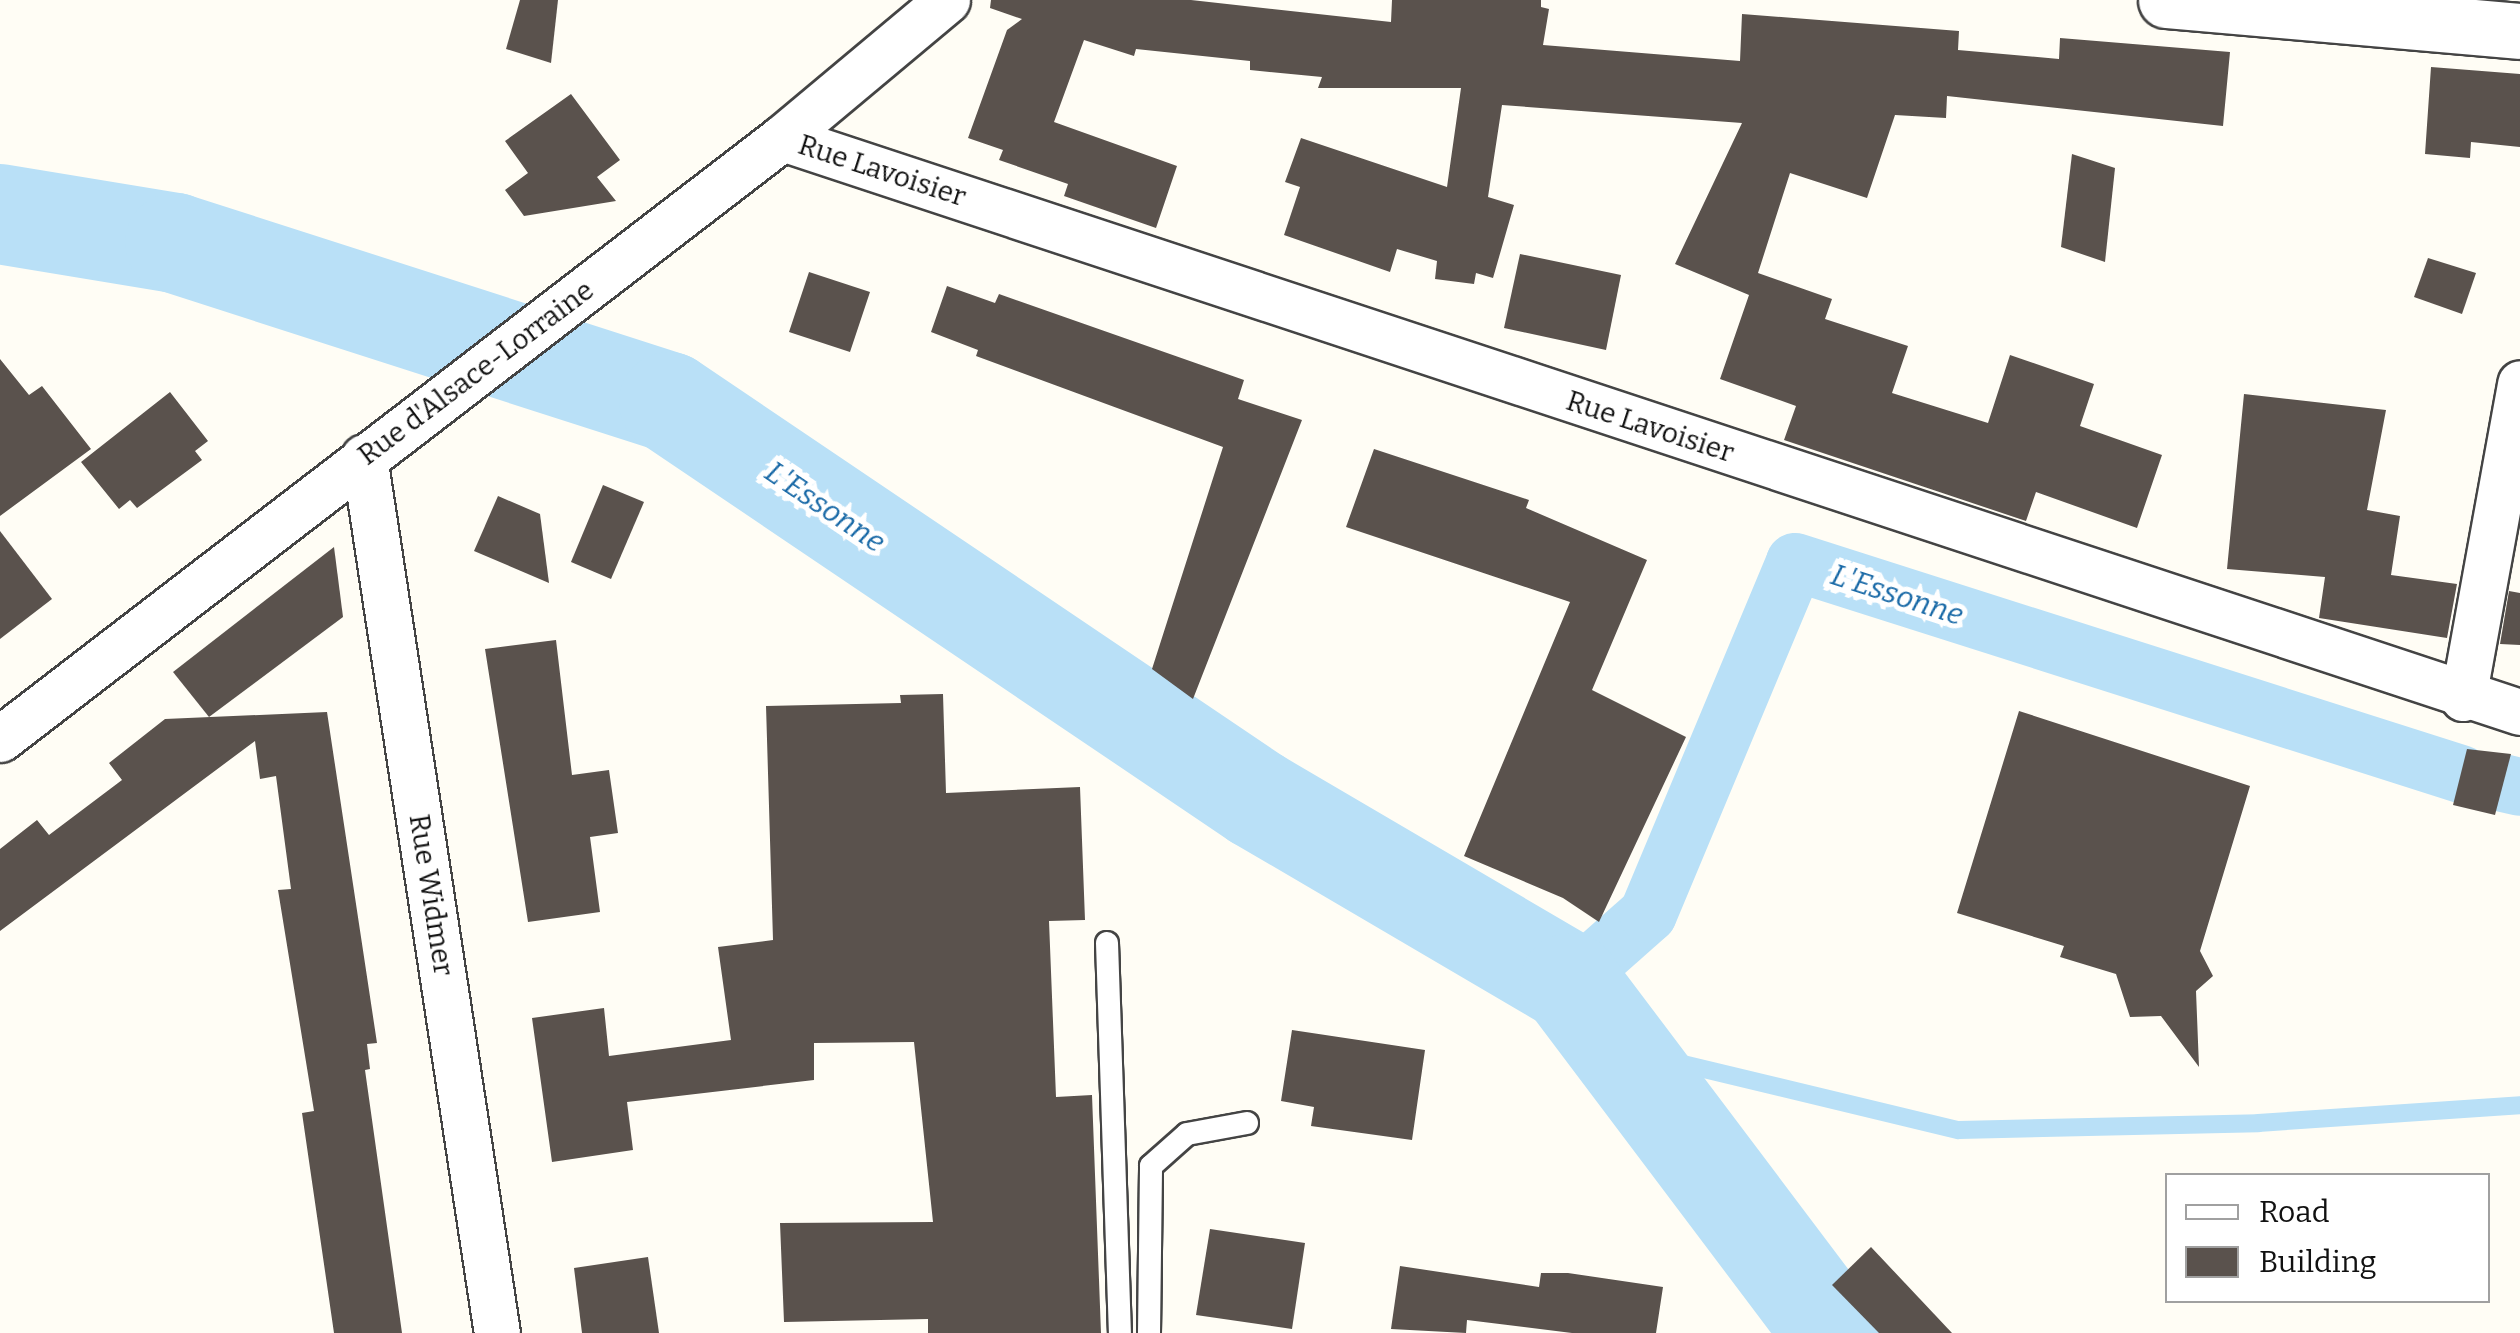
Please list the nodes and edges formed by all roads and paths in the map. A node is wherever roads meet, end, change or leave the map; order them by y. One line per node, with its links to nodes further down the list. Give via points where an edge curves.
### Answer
1 (947, 0): 4 (street, Rue d'Alsace-Lorraine)
2 (2166, 0): 3 (street)
3 (2520, 31)
4 (782, 138): 6 (street, Rue d'Alsace-Lorraine); 7 (street, Rue Lavoisier)
5 (2520, 383): 7 (street)
6 (364, 457): 9 (street, Rue d'Alsace-Lorraine); 12 (street, Rue Widmer)
7 (2463, 698): 8 (street, Rue Lavoisier)
8 (2520, 712)
9 (0, 740)
10 (1107, 943): 13 (lane)
11 (1247, 1123): 14 (lane, via 1187,1134 1151,1166)
12 (498, 1333)
13 (1120, 1333)
14 (1149, 1333)

